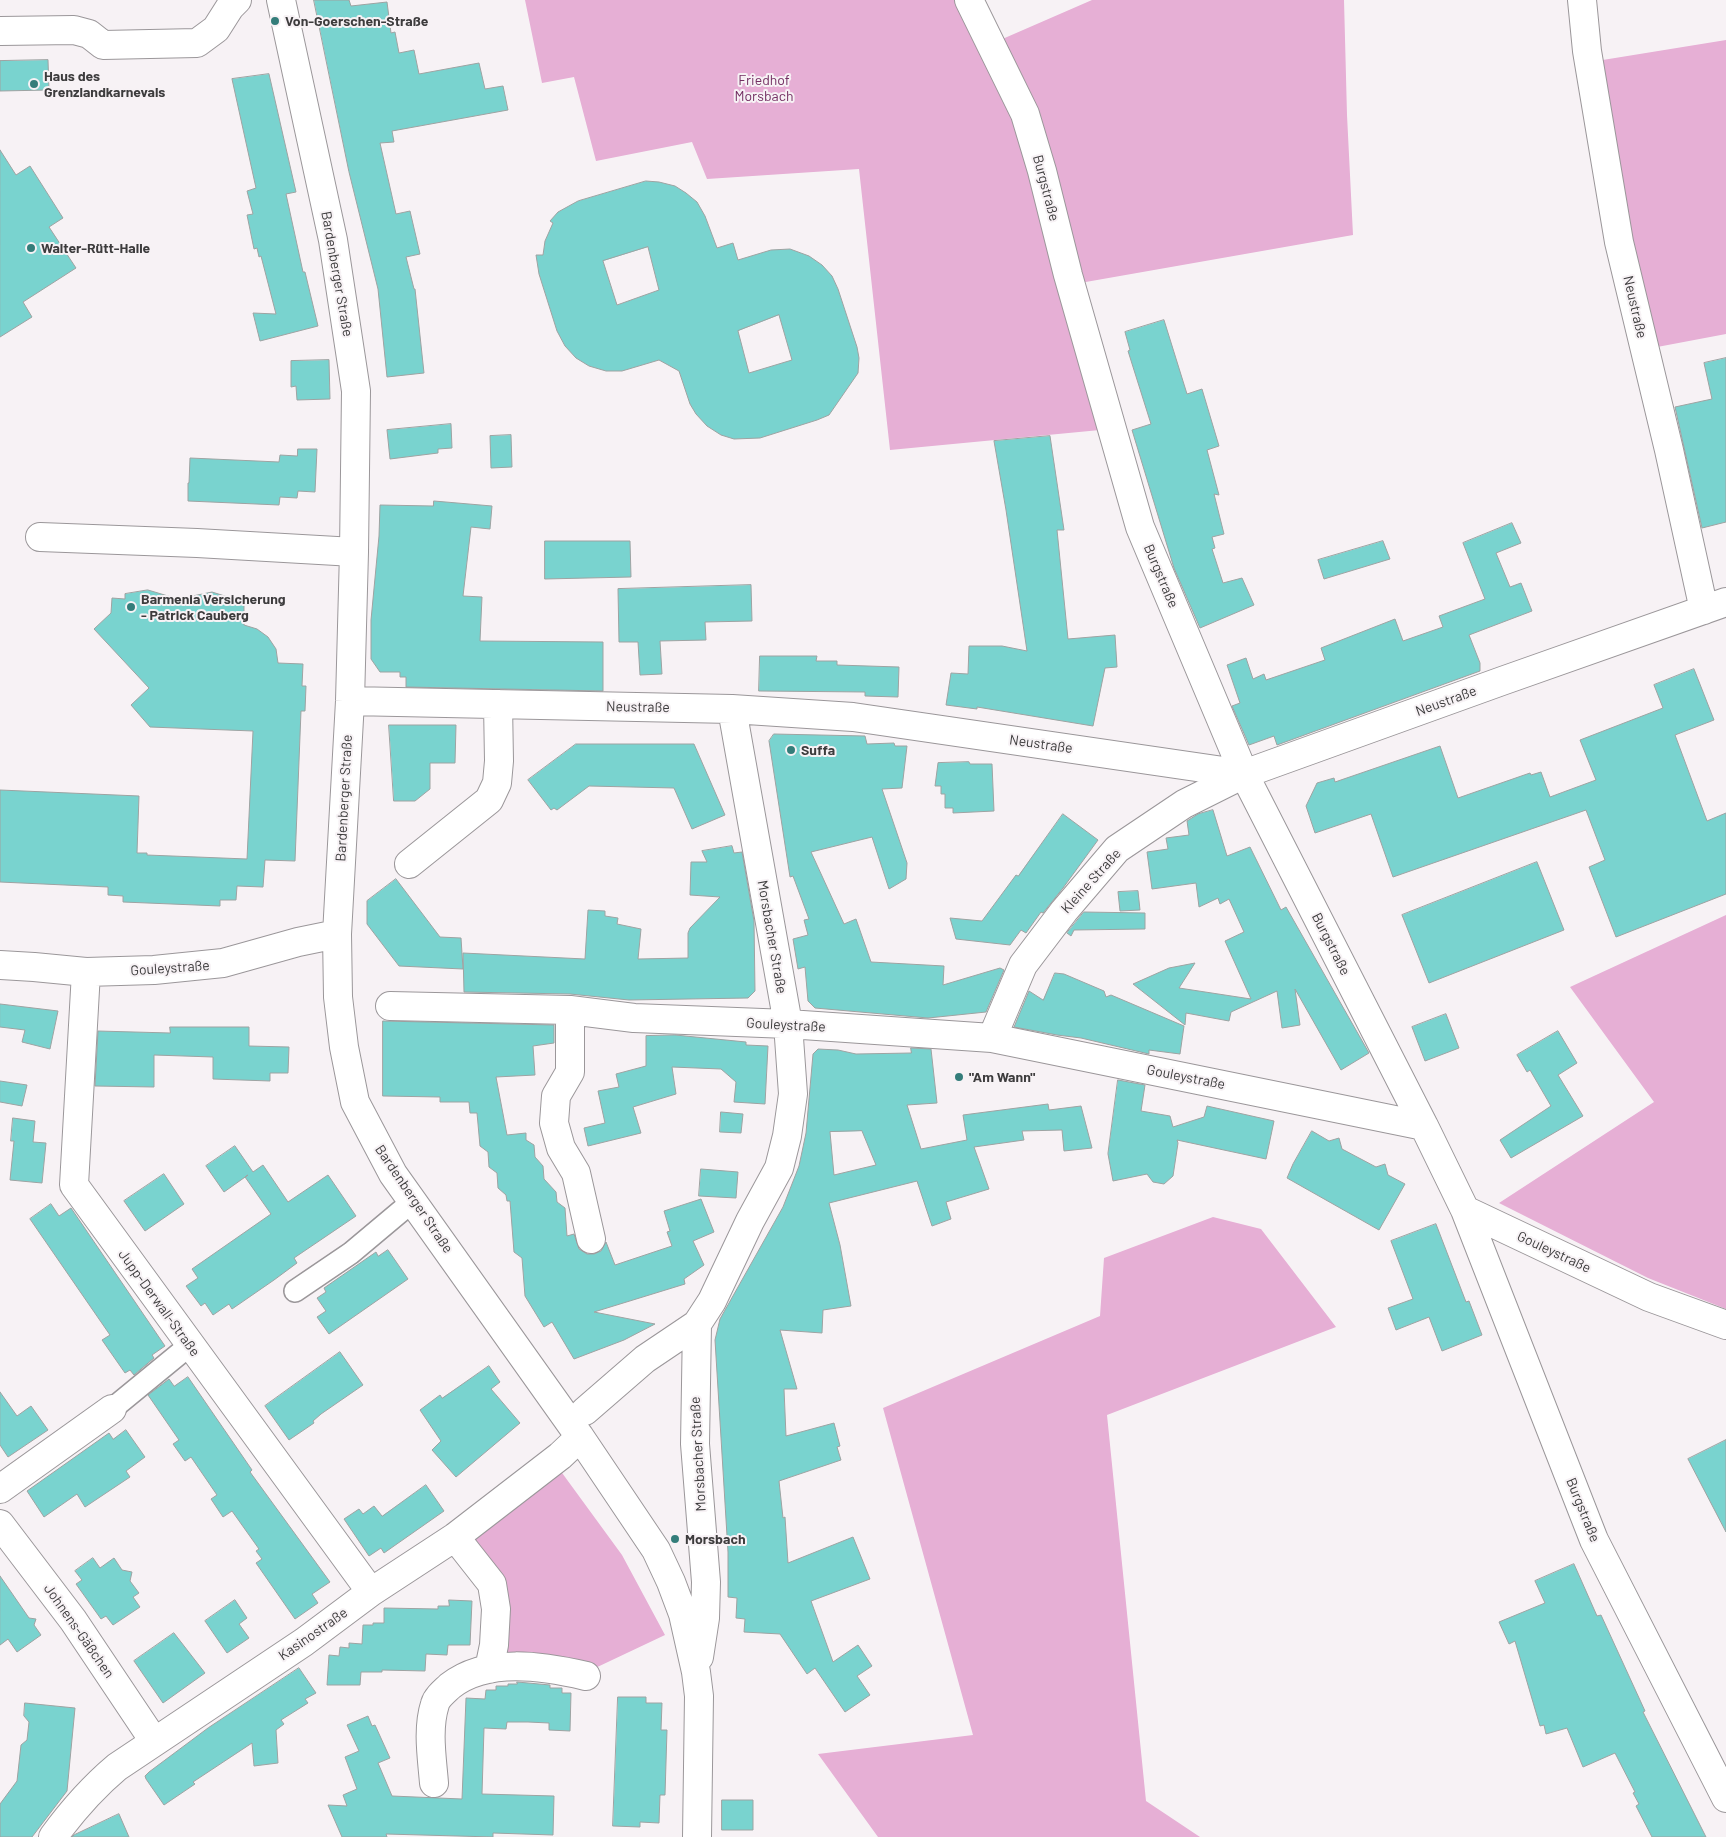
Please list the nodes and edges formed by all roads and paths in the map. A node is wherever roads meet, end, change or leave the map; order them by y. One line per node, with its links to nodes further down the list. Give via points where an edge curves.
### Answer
1 (237, 0): 5 (street, via 216,29 198,42 103,45 90,34 74,30)
2 (281, 0): 7 (street, Bardenberger Straße, via 333,240 356,391)
3 (969, 0): 12 (street, Burgstraße, via 1025,114 1140,527)
4 (1582, 0): 8 (street, Neustraße, via 1587,51 1620,242 1669,450)
5 (0, 31)
6 (40, 537): 7 (street)
7 (354, 552): 9 (street, Bardenberger Straße)
8 (1715, 606): 12 (street, Neustraße)
9 (350, 701): 10 (street, Neustraße); 14 (street, Bardenberger Straße)
10 (498, 704): 11 (street, Neustraße); 13 (street, via 497,783 489,800)
11 (732, 709): 12 (street, Neustraße, via 853,717); 19 (street, Morsbacher Straße)
12 (1244, 774): 20 (street, Kleine Straße, via 1184,804 1117,849 1023,965); 21 (street, Burgstraße)
13 (409, 864)
14 (337, 934): 16 (street, Gouleystraße, via 222,963); 22 (street, Bardenberger Straße, via 338,997 355,1102 394,1174)
15 (0, 965): 16 (street, Gouleystraße)
16 (86, 972): 28 (street, Jupp-Derwall-Straße, via 74,1185)
17 (390, 1006): 18 (street, Gouleystraße)
18 (570, 1010): 19 (street, Gouleystraße, via 634,1018); 24 (street, via 570,1072 556,1096 554,1123 561,1148 576,1173)
19 (788, 1024): 20 (street, Gouleystraße); 26 (street, Morsbacher Straße, via 794,1094 779,1168)
20 (992, 1038): 21 (street, Gouleystraße)
21 (1424, 1126): 23 (street)
22 (413, 1201): 25 (street, via 351,1253); 30 (street, Bardenberger Straße)
23 (1465, 1210): 27 (street, Gouleystraße, via 1649,1297); 41 (street, Burgstraße, via 1594,1540)
24 (591, 1239)
25 (295, 1291)
26 (697, 1324): 30 (street, Morsbacher Straße, via 645,1359); 37 (street, Morsbacher Straße, via 695,1444 706,1582 705,1618)
27 (1726, 1325)
28 (190, 1345): 29 (street); 35 (street, Jupp-Derwall-Straße)
29 (112, 1409): 31 (street)
30 (583, 1424): 33 (street, Kasinostraße, via 560,1456); 34 (street, Bardenberger Straße)
31 (0, 1489)
32 (0, 1524): 39 (street, Johnens-Gäßchen, via 73,1620)
33 (455, 1537): 35 (street, Kasinostraße); 36 (street, via 492,1584 496,1609)
34 (656, 1550): 37 (street, Morsbacher Straße, via 683,1614)
35 (371, 1592): 39 (street, Kasinostraße, via 304,1642)
36 (489, 1669): 38 (street, via 538,1668); 40 (street, via 463,1676 436,1701 431,1745)
37 (696, 1672): 43 (street, Morsbacher Straße, via 699,1705)
38 (586, 1676)
39 (154, 1741): 42 (street, Kasinostraße, via 92,1788)
40 (434, 1783)
41 (1726, 1798)
42 (53, 1837)
43 (697, 1837)

